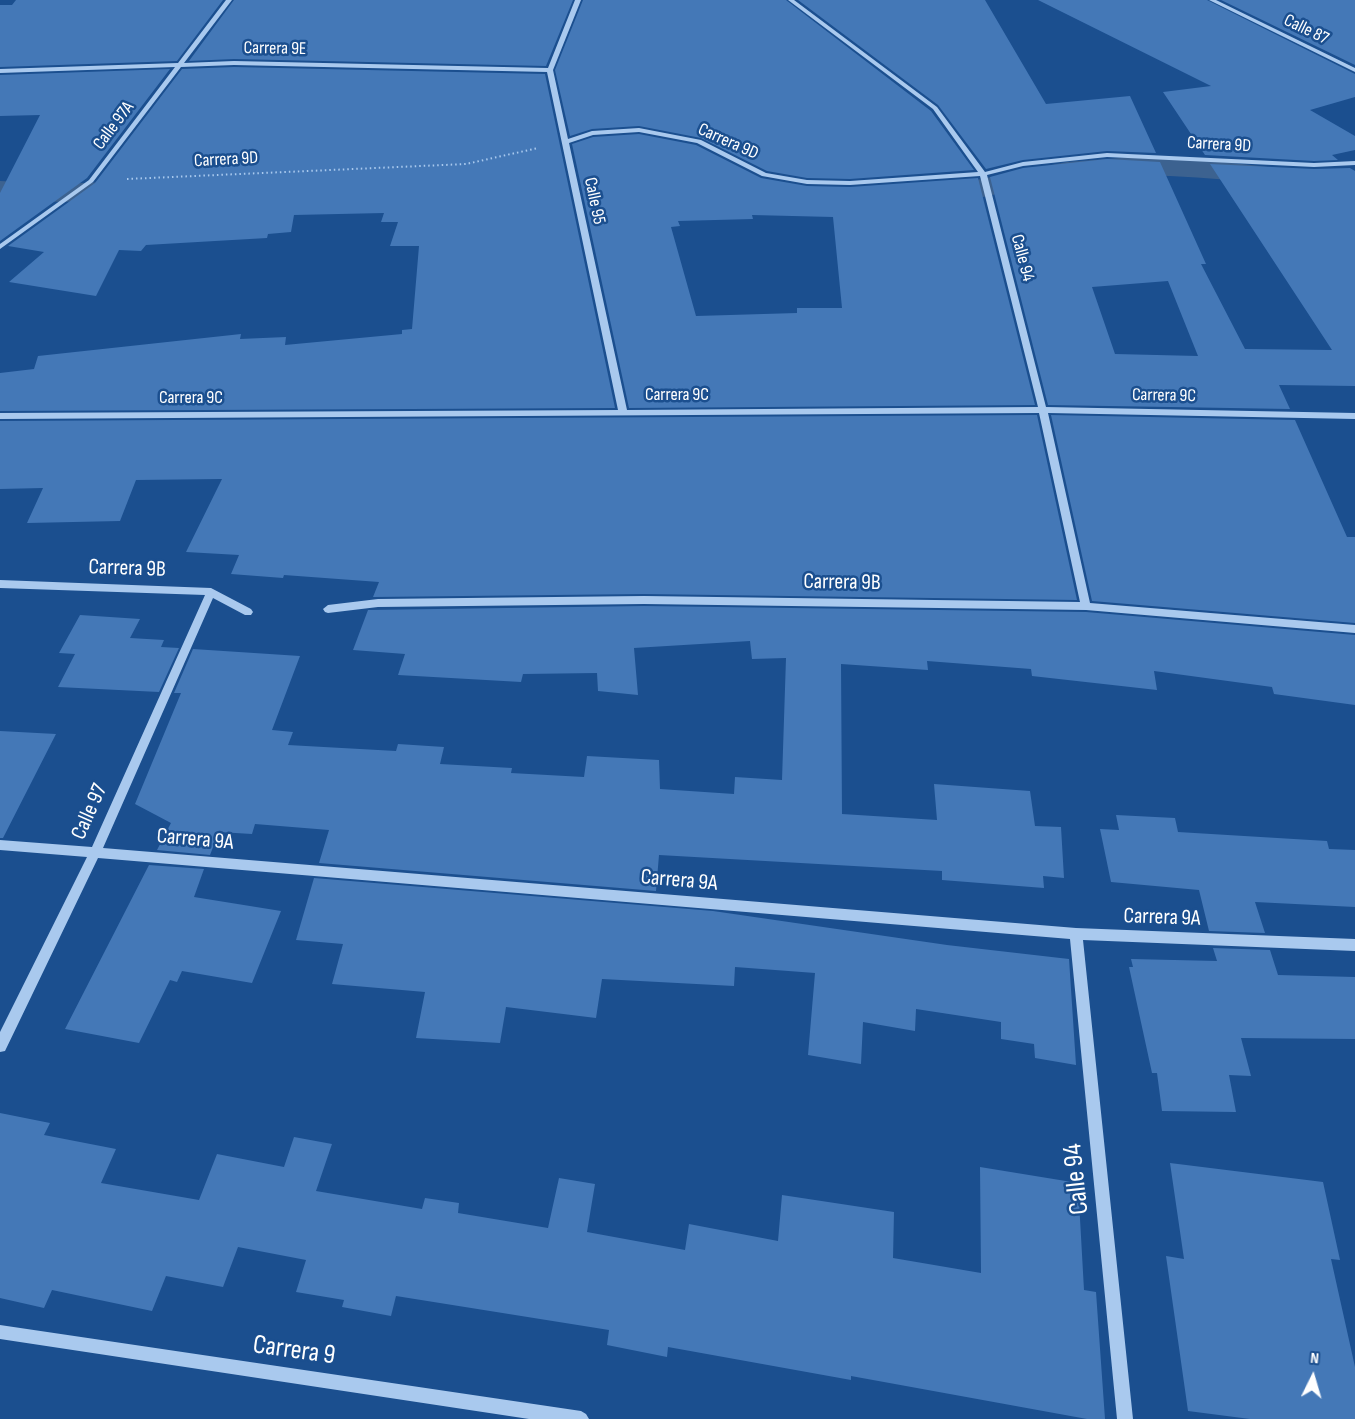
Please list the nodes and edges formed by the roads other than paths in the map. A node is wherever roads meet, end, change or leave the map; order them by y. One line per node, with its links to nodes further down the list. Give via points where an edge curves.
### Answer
1 (229, 0): 5 (street, Calle 97A)
2 (578, 0): 6 (street)
3 (791, 0): 11 (street, Calle 94, via 935,108)
4 (1212, 0): 7 (street, Calle 87)
5 (178, 65): 6 (street, Carrera 9E); 8 (street, Carrera 9E); 12 (street, Calle 97A, via 91,181)
6 (550, 70): 9 (street, Calle 95)
7 (1355, 70)
8 (0, 71)
9 (565, 144): 11 (street, Carrera 9D, via 592,133 639,130 699,141 764,175 807,182); 14 (street, Calle 95)
10 (1355, 163): 11 (street, Carrera 9D, via 1314,165 1107,155 1023,164)
11 (984, 176): 13 (street, Calle 94)
12 (0, 247)
13 (1043, 410): 14 (street, Carrera 9C); 16 (street, Carrera 9C); 19 (street, Calle 94)
14 (623, 412): 15 (street, Carrera 9C)
15 (0, 416)
16 (1355, 416)
17 (0, 584): 18 (street, Carrera 9B)
18 (211, 592): 21 (street, Carrera 9B); 24 (street, Calle 97)
19 (1086, 606): 20 (street, Carrera 9B, via 644,600 378,603); 22 (street, Carrera 9B)
20 (328, 609)
21 (248, 612)
22 (1355, 629)
23 (0, 845): 24 (street, Carrera 9A)
24 (96, 851): 25 (street, Carrera 9A); 27 (street, Calle 97)
25 (1076, 934): 26 (street, Carrera 9A); 30 (street, Calle 94)
26 (1355, 945)
27 (0, 1046)
28 (0, 1332): 29 (street, Carrera 9)
29 (581, 1419)
30 (1125, 1419)

